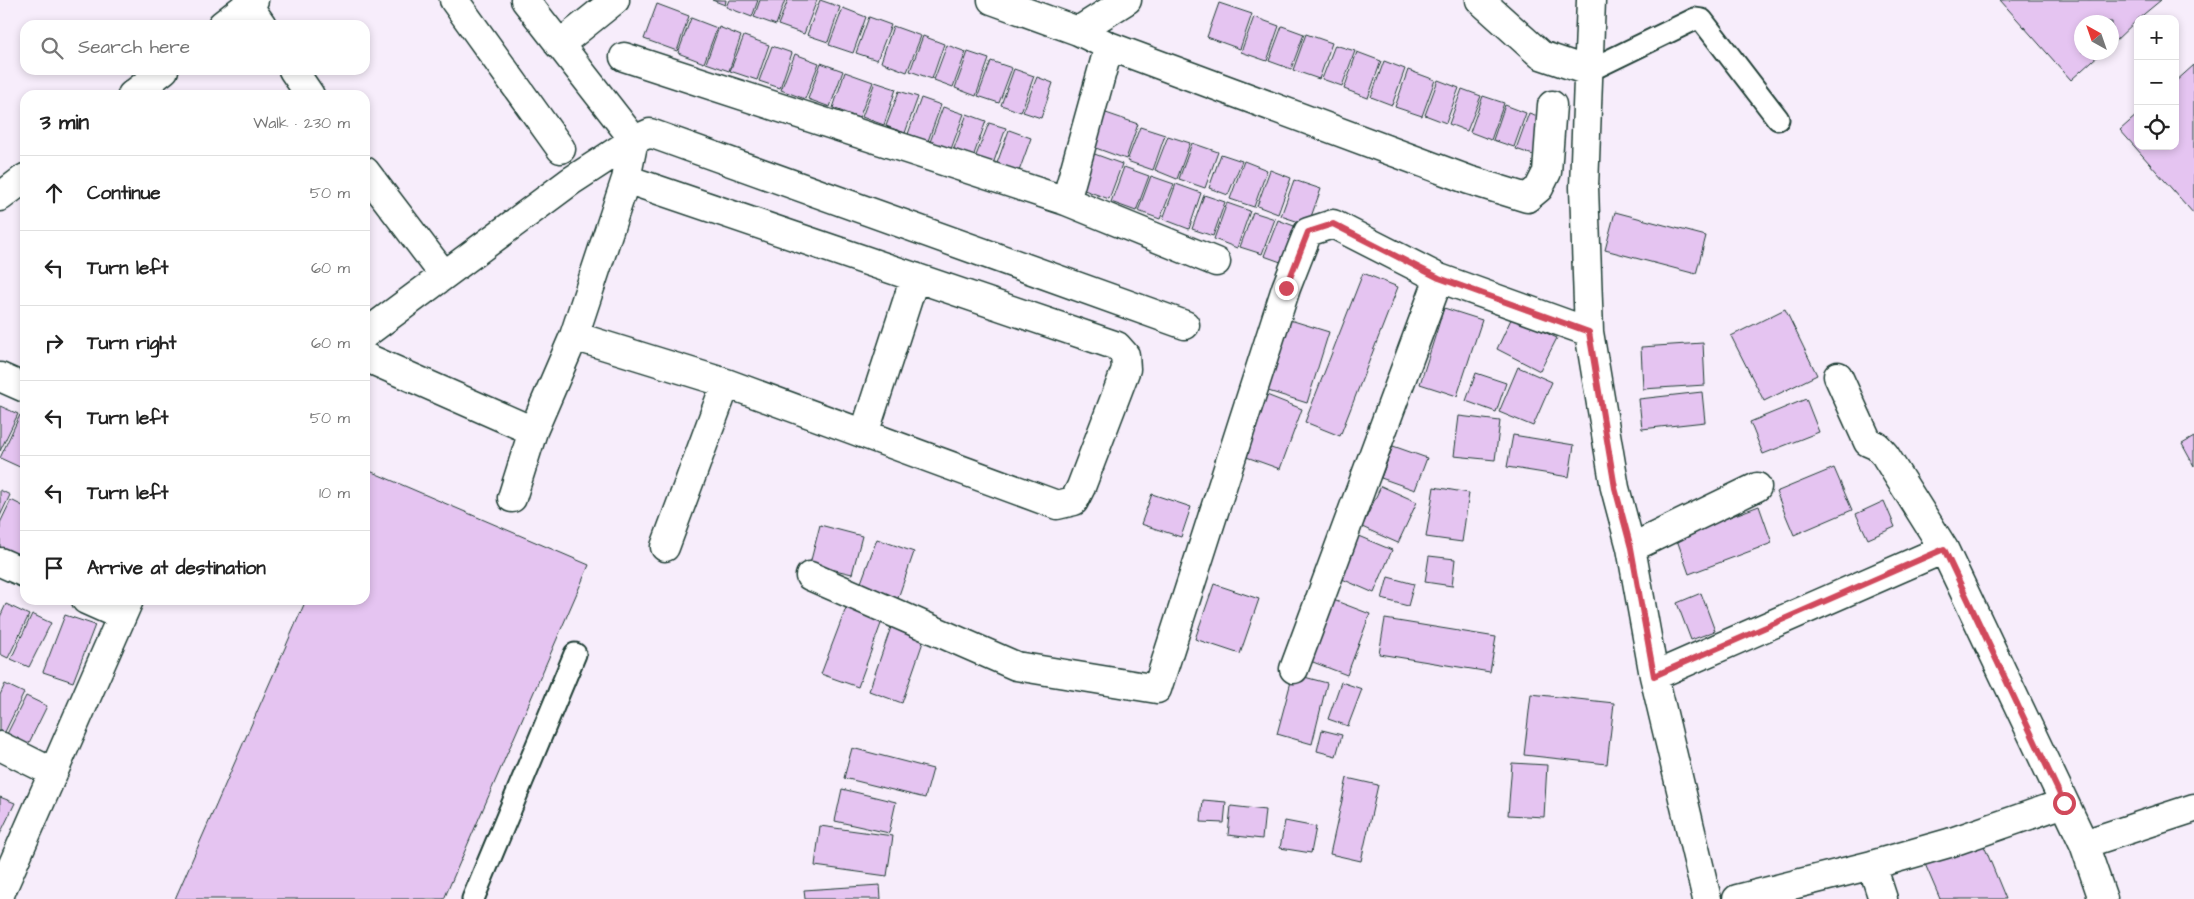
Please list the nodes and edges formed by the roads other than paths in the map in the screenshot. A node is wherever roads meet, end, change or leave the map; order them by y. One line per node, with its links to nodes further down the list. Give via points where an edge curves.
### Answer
1 (454, 0): 22 (street)
2 (525, 0): 11 (street)
3 (615, 0): 11 (street)
4 (992, 0): 10 (street)
5 (1128, 0): 10 (street)
6 (1480, 0): 14 (street, via 1540,55)
7 (1591, 0): 14 (street)
8 (255, 10): 9 (street)
9 (233, 20)
10 (1078, 31): 12 (street)
11 (559, 45): 21 (street)
12 (1109, 46): 19 (street, via 1469,180 1527,198 1539,188 1546,172); 27 (street)
13 (624, 57): 27 (street)
14 (1588, 71): 20 (lane, via 1695,19 1702,20); 34 (street, via 1584,187)
15 (158, 75): 17 (street)
16 (296, 75): 18 (street)
17 (138, 90)
18 (307, 90)
19 (1552, 105)
20 (1778, 119)
21 (634, 140): 24 (street); 29 (street, via 571,181); 32 (street, via 650,133)
22 (561, 150)
23 (370, 178): 29 (street)
24 (626, 179): 30 (street); 35 (street)
25 (20, 182): 26 (street)
26 (0, 197)
27 (1066, 201): 28 (street)
28 (1216, 262)
29 (444, 275): 33 (street)
30 (915, 277): 42 (street); 42 (street, via 1117,346 1125,355 1126,369 1082,488 1074,501 1057,505)
31 (1439, 278): 34 (street); 50 (street, via 1333,224 1308,232 1286,288 1157,689 1016,666); 54 (street)
32 (1185, 325)
33 (370, 330)
34 (1589, 332): 46 (street, via 1615,488)
35 (574, 336): 39 (street); 41 (street)
36 (370, 359): 41 (street)
37 (1838, 376): 47 (street, via 1868,442 1885,455)
38 (0, 377): 40 (street)
39 (726, 383): 42 (street); 45 (street)
40 (20, 386)
41 (533, 431): 44 (street)
42 (864, 434)
43 (1757, 487): 46 (street)
44 (512, 498)
45 (665, 547)
46 (1631, 548): 55 (street)
47 (1944, 549): 55 (street); 58 (street)
48 (0, 562): 49 (street)
49 (20, 571)
50 (810, 576)
51 (111, 605): 52 (street)
52 (126, 608): 57 (street)
53 (575, 654): 63 (lane)
54 (1294, 669)
55 (1654, 676): 64 (street)
56 (0, 746): 57 (street)
57 (52, 772): 62 (street)
58 (2064, 803): 60 (street); 61 (street)
59 (2194, 808): 60 (street)
60 (2084, 844): 67 (street)
61 (1872, 865): 65 (street); 66 (street)
62 (0, 894)
63 (473, 899)
64 (1707, 899)
65 (1737, 899)
66 (1883, 899)
67 (2103, 899)

